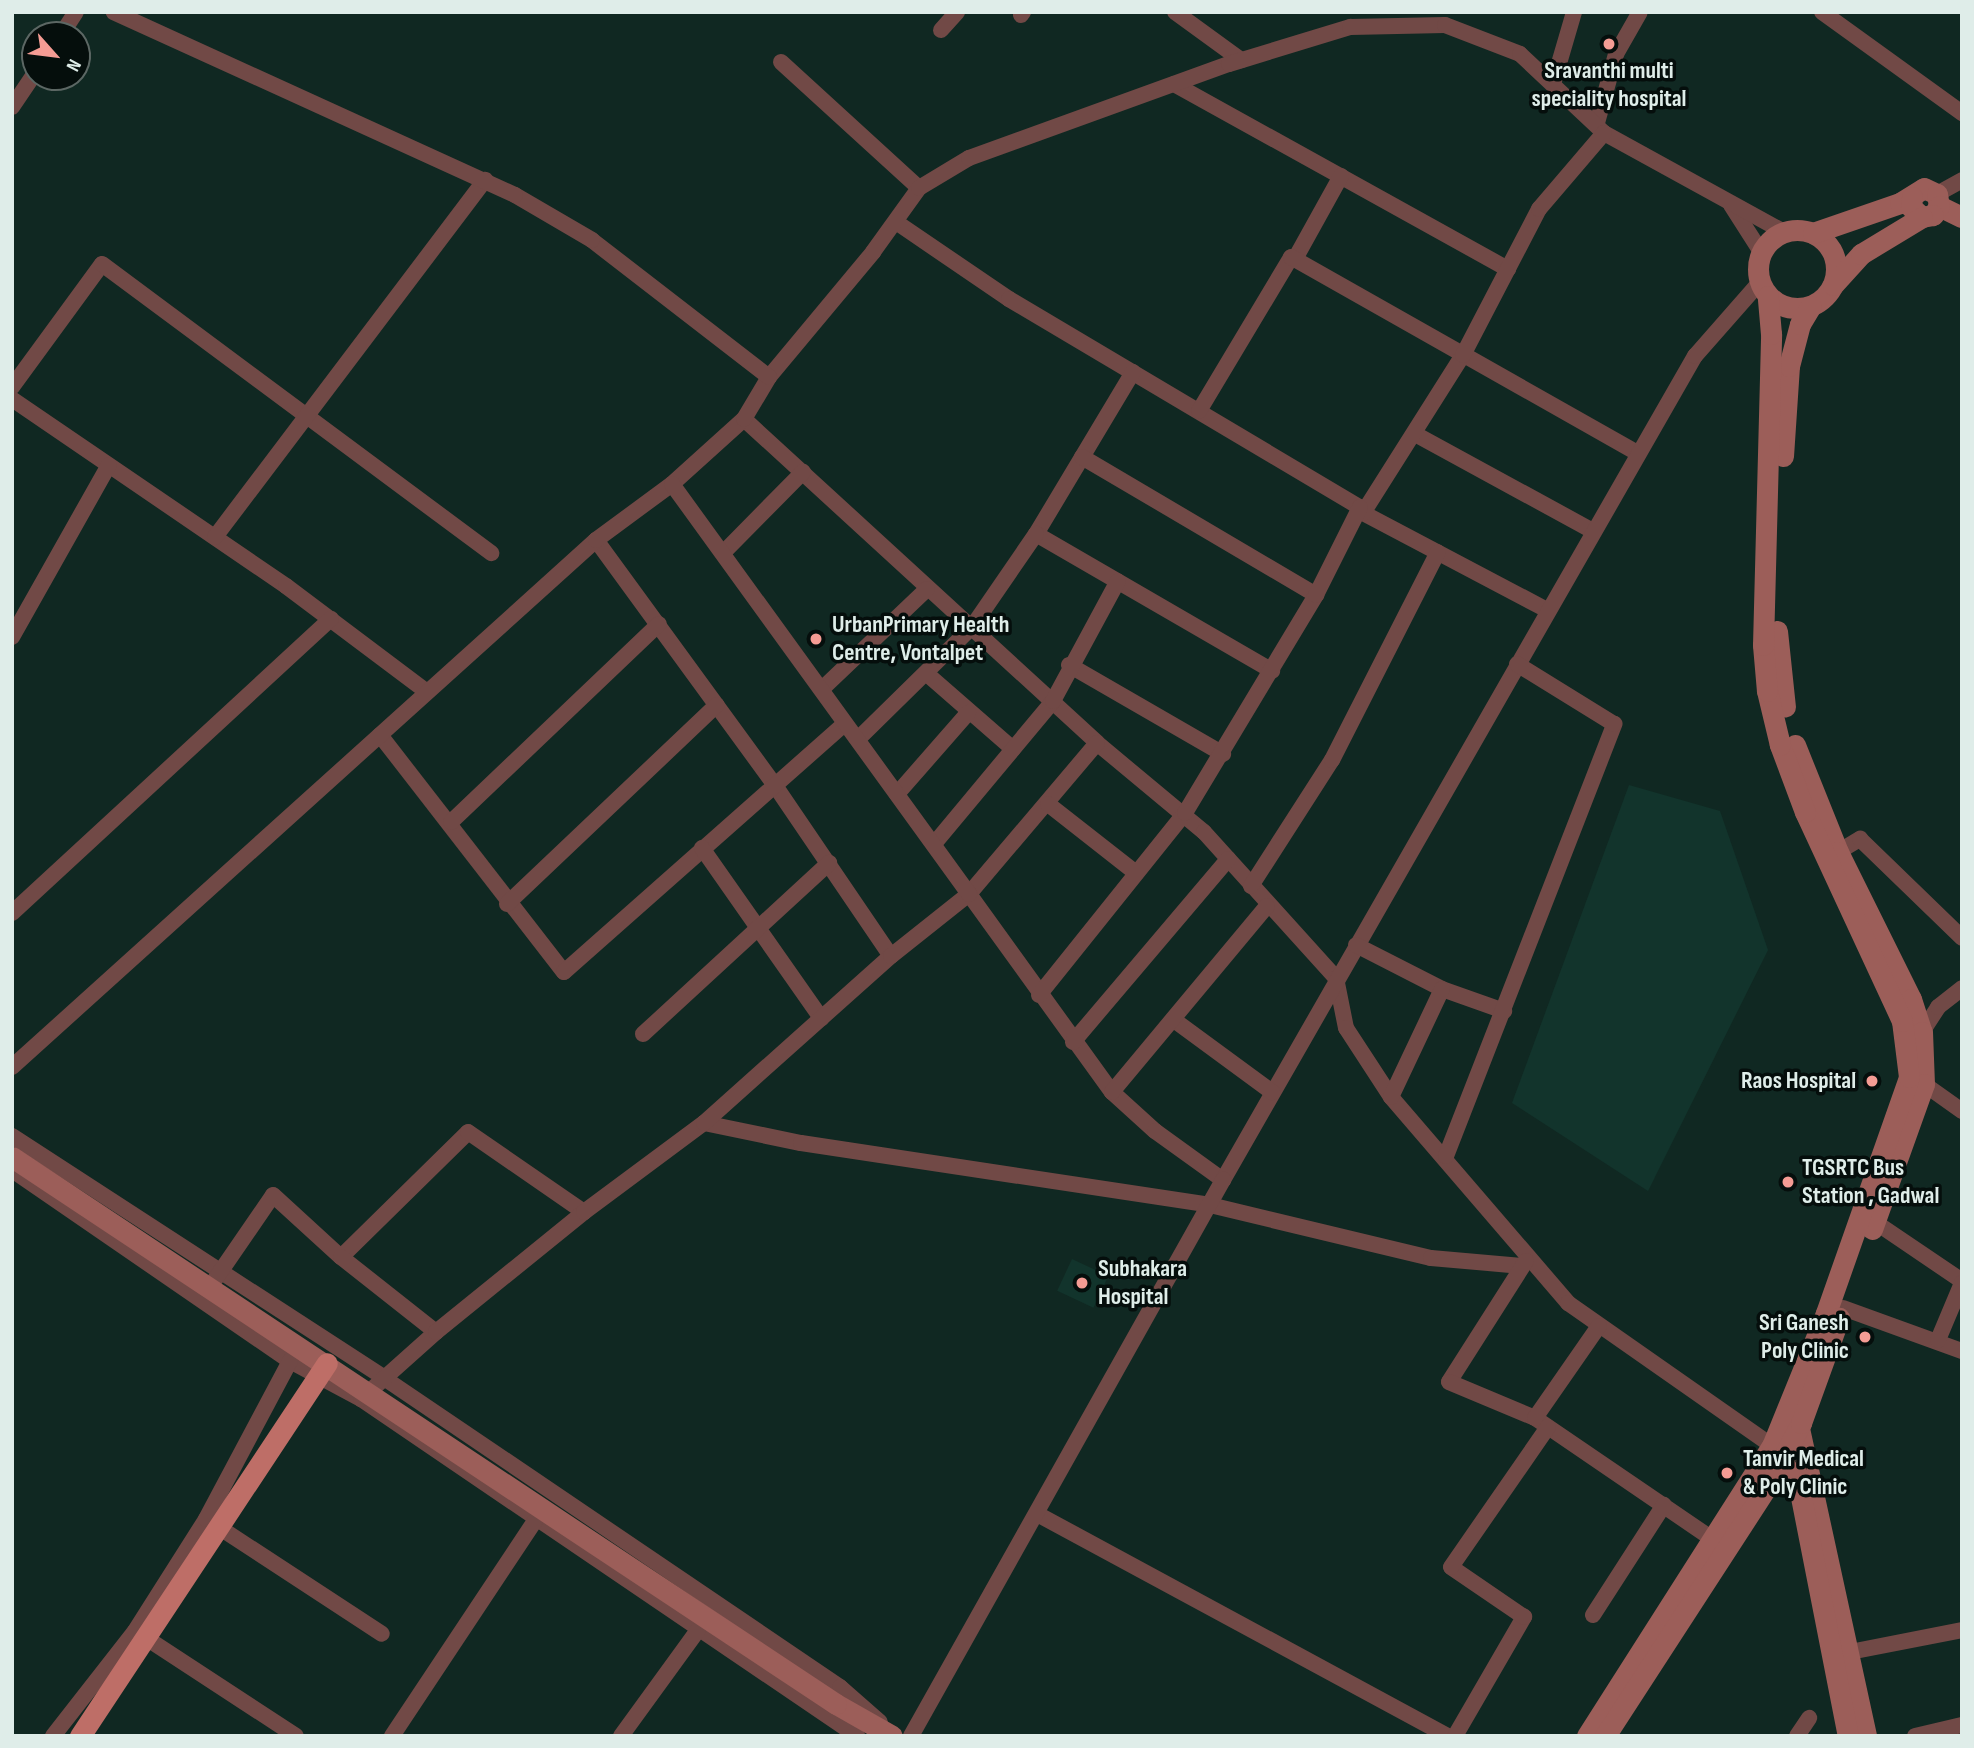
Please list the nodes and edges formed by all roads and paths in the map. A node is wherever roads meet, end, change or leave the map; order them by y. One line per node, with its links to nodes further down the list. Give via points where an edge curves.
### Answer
1 (114, 12): 17 (street)
2 (957, 12): 7 (street)
3 (1175, 12): 8 (street)
4 (1574, 12): 10 (street)
5 (1640, 12): 15 (street, via 1616,54)
6 (1822, 12): 14 (street)
7 (941, 30)
8 (1241, 60): 10 (street, via 1350,27 1445,25 1520,54); 11 (street)
9 (781, 62): 19 (street)
10 (1553, 83): 15 (street)
11 (1174, 84): 16 (street); 19 (street, via 969,159)
12 (23, 91): 13 (street)
13 (12, 107)
14 (1962, 113)
15 (1600, 128): 20 (street); 28 (street, via 1539,209)
16 (1341, 176): 27 (street); 28 (street)
17 (485, 180): 34 (street, via 592,240); 38 (street)
18 (1962, 180): 21 (street)
19 (919, 188): 23 (street)
20 (1727, 200): 24 (street); 26 (street)
21 (1933, 206): 22 (main road); 25 (main road, via 1924,188 1912,197); 29 (main road, via 1861,254)
22 (1962, 217)
23 (896, 222): 33 (street, via 1009,299); 34 (street)
24 (1784, 232): 25 (main road); 26 (main road)
25 (1814, 233): 29 (main road, via 1834,255)
26 (1762, 252): 30 (main road)
27 (1295, 259): 32 (street); 37 (street, via 1291,257)
28 (1508, 269): 32 (street)
29 (1833, 285): 31 (main road)
30 (1764, 289): 31 (main road, via 1795,308); 41 (street, via 1711,333); 136 (main road, via 1771,359 1763,645 1767,691 1780,745 1805,812 1894,998 1910,1058 1905,1100)
31 (1811, 306): 84 (main road, via 1800,324 1789,366 1777,642 1781,692 1793,740)
32 (1463, 355): 40 (street); 41 (street)
33 (1133, 372): 37 (street); 42 (street)
34 (769, 377): 39 (street)
35 (12, 387): 38 (street, via 102,264)
36 (12, 399): 43 (street)
37 (1199, 411): 46 (street)
38 (308, 413): 49 (street); 53 (street)
39 (744, 419): 44 (street); 45 (street)
40 (1415, 434): 46 (street); 47 (street)
41 (1638, 453): 47 (street)
42 (1082, 457): 48 (street); 56 (street)
43 (108, 465): 49 (street); 61 (street)
44 (803, 472): 52 (street); 55 (street)
45 (672, 484): 50 (street); 52 (street)
46 (1361, 510): 51 (street); 56 (street)
47 (1593, 531): 57 (street)
48 (1036, 534): 54 (street); 60 (street)
49 (215, 537): 58 (street)
50 (596, 540): 59 (street); 67 (street)
51 (1438, 552): 57 (street); 88 (street, via 1332,760)
52 (723, 553): 66 (street)
53 (491, 554)
54 (1118, 581): 63 (street); 64 (street)
55 (927, 589): 60 (street); 66 (street)
56 (1316, 595): 64 (street)
57 (1547, 610): 62 (street)
58 (331, 619): 67 (street); 92 (street)
59 (659, 624): 69 (street); 81 (street)
60 (972, 627): 65 (street); 68 (street)
61 (12, 637)
62 (1517, 664): 95 (street); 101 (street, via 1614,724)
63 (1069, 665): 68 (street); 76 (street)
64 (1272, 671): 76 (street)
65 (927, 674): 70 (street); 73 (street)
66 (822, 689): 71 (street)
67 (426, 691): 72 (street)
68 (1052, 701): 74 (street); 75 (street)
69 (717, 705): 77 (street); 90 (street)
70 (968, 713): 75 (street); 78 (street)
71 (845, 723): 73 (street); 77 (street)
72 (380, 735): 81 (street); 107 (street)
73 (858, 739): 78 (street)
74 (1097, 743): 79 (street); 80 (street)
75 (1013, 749): 82 (street)
76 (1223, 754): 80 (street)
77 (776, 787): 83 (street); 86 (street)
78 (897, 793): 82 (street)
79 (1048, 804): 87 (street); 89 (street)
80 (1185, 813): 85 (street); 87 (street)
81 (451, 822): 90 (street)
82 (934, 844): 89 (street)
83 (702, 848): 90 (street, via 564,972); 93 (street)
84 (1838, 852): 94 (street, via 1860,839); 104 (main road, via 1911,999)
85 (1228, 859): 88 (street); 106 (street)
86 (829, 863): 93 (street); 96 (street)
87 (1136, 873): 100 (street)
88 (1251, 886): 91 (street)
89 (969, 894): 96 (street); 100 (street)
90 (507, 904)
91 (1268, 906): 97 (street); 103 (street)
92 (12, 912)
93 (758, 931): 102 (street); 105 (street)
94 (1962, 938)
95 (1356, 945): 97 (street); 99 (street)
96 (891, 956): 102 (street)
97 (1336, 978): 110 (street); 111 (street, via 1346,1028)
98 (1962, 988): 104 (street, via 1938,1007)
99 (1443, 989): 101 (street); 111 (street)
100 (1039, 995): 106 (street)
101 (1504, 1011): 115 (street)
102 (821, 1018): 113 (street)
103 (1174, 1020): 109 (street); 110 (street)
104 (1922, 1032): 108 (main road)
105 (643, 1034)
106 (1073, 1042): 109 (street)
107 (12, 1067)
108 (1924, 1084): 112 (street); 121 (main road)
109 (1112, 1092): 118 (street, via 1155,1131)
110 (1272, 1092): 118 (street)
111 (1391, 1097): 115 (street)
112 (1962, 1111)
113 (704, 1124): 119 (street, via 800,1143); 120 (street)
114 (12, 1136): 124 (street)
115 (1446, 1156): 123 (street)
116 (12, 1157): 133 (main road, bridge)
117 (12, 1170): 126 (street)
118 (1223, 1180): 119 (street)
119 (1210, 1205): 123 (street, via 1431,1258); 140 (street)
120 (584, 1212): 122 (street, via 468,1132); 129 (street)
121 (1875, 1222): 125 (street); 127 (main road)
122 (341, 1257): 124 (street, via 273,1195); 129 (street)
123 (1526, 1261): 128 (street, via 1567,1303); 137 (street, via 1449,1382)
124 (220, 1272): 126 (street); 134 (street)
125 (1962, 1282): 130 (street)
126 (202, 1300): 132 (street)
127 (1843, 1308): 130 (street); 136 (main road)
128 (1599, 1326): 137 (street); 138 (street)
129 (436, 1332): 134 (street)
130 (1938, 1340): 131 (street)
131 (1962, 1351)
132 (290, 1361): 135 (street); 141 (street)
133 (327, 1363): 150 (main road, bridge); 154 (main road, bridge)
134 (384, 1378): 135 (street); 160 (street, via 840,1687)
135 (361, 1399): 142 (street)
136 (1795, 1416): 138 (main road); 149 (main road)
137 (1542, 1423): 139 (street); 163 (street, via 1451,1567 1524,1617)
138 (1778, 1452): 143 (main road); 165 (main road); 167 (main road, via 1800,1492)
139 (1664, 1505): 143 (street); 144 (street)
140 (1039, 1514): 161 (street); 162 (street)
141 (206, 1518): 147 (street); 148 (street)
142 (535, 1521): 145 (street); 156 (street)
143 (1715, 1541): 164 (main road)
144 (1594, 1615)
145 (698, 1630): 157 (street); 158 (street)
146 (1962, 1630): 149 (street)
147 (135, 1631): 153 (street); 155 (street)
148 (382, 1634)
149 (1850, 1652): 168 (main road)
150 (836, 1704): 159 (main road); 160 (main road)
151 (1809, 1718): 166 (street)
152 (1962, 1725): 169 (street)
153 (54, 1736)
154 (80, 1736)
155 (296, 1736)
156 (392, 1736)
157 (621, 1736)
158 (856, 1736)
159 (869, 1736)
160 (895, 1736)
161 (911, 1736)
162 (1447, 1736)
163 (1455, 1736)
164 (1587, 1736)
165 (1605, 1736)
166 (1797, 1736)
167 (1848, 1736)
168 (1866, 1736)
169 (1915, 1736)

